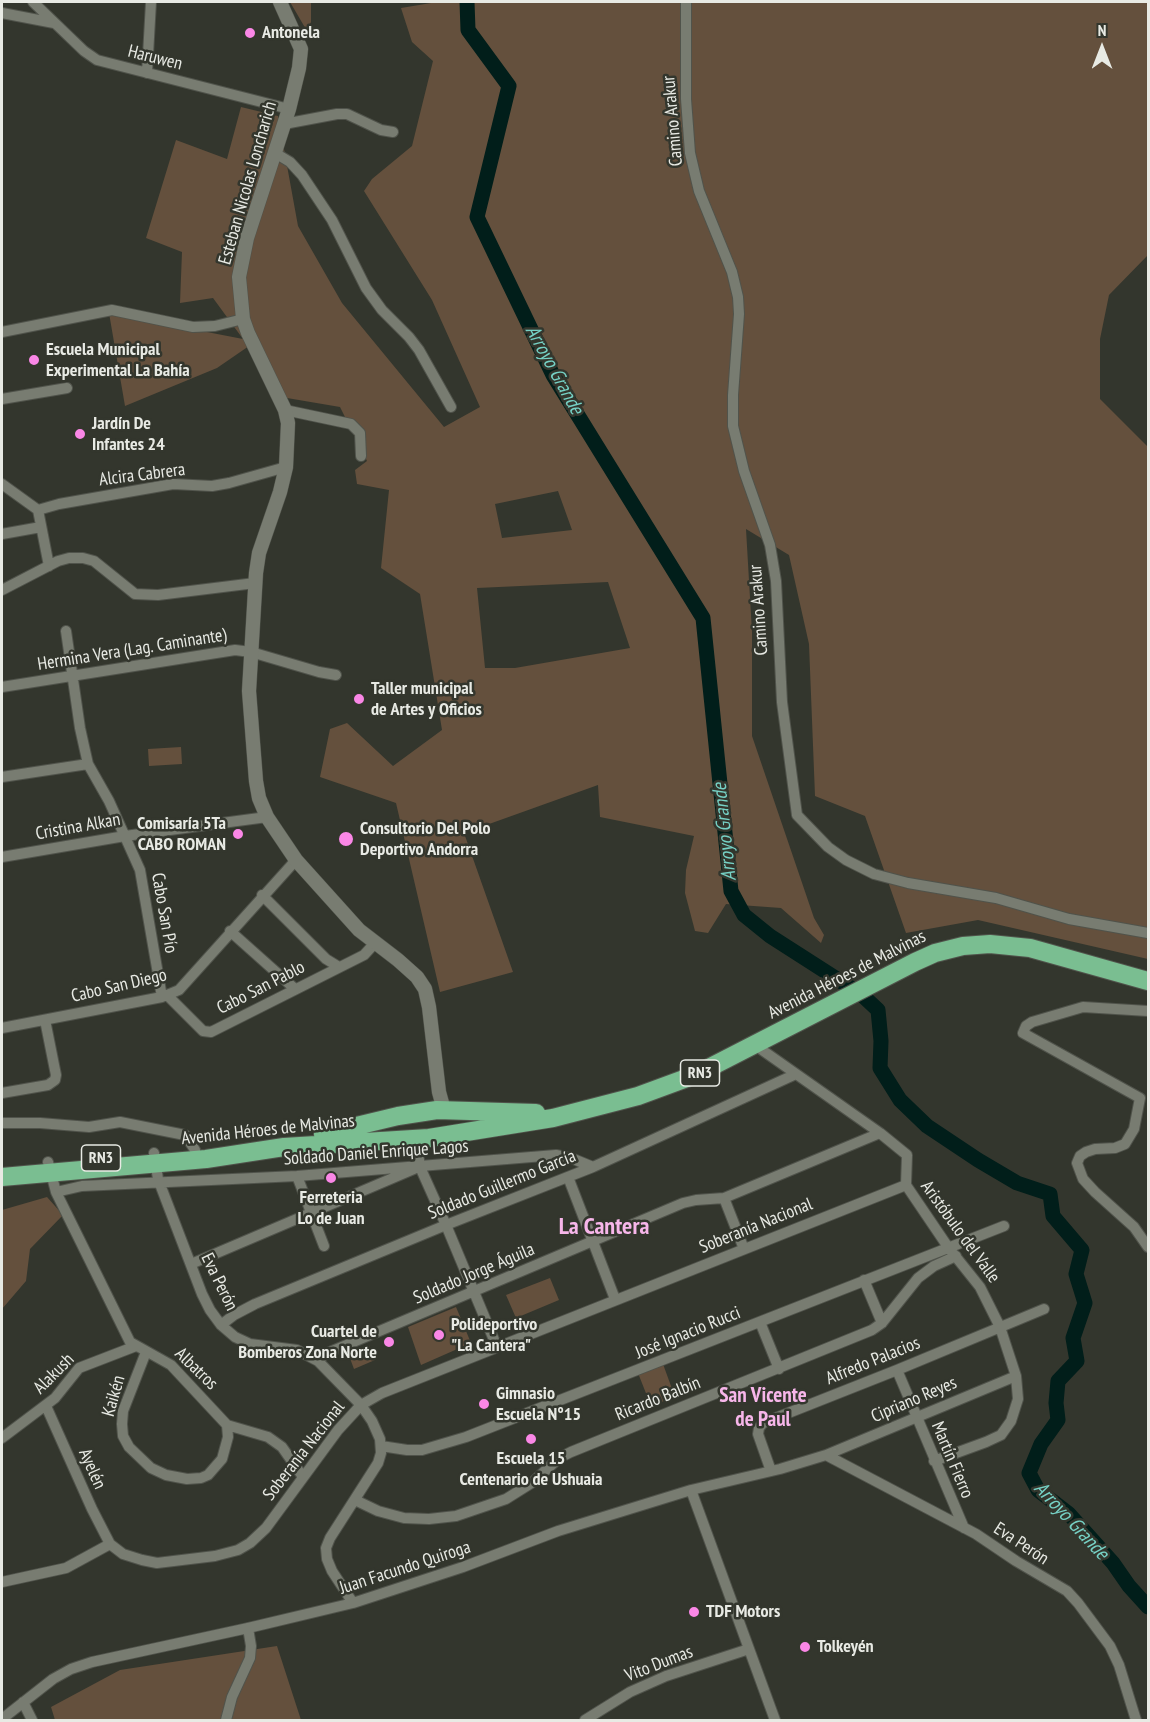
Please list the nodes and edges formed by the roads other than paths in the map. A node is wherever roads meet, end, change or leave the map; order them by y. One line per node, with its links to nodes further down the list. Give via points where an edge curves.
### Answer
1 (33, 2): 6 (street, Haruwen)
2 (151, 2): 7 (street)
3 (280, 2): 8 (street, Esteban Nicolas Loncharich, via 301,49)
4 (686, 2): 40 (street, Camino Arakur, via 690,153 699,191 732,272 738,297 734,426 744,471 770,545 776,581 782,702 797,815 828,848 874,874 908,884 996,898 1069,919)
5 (2, 13): 6 (street)
6 (54, 23): 7 (street, Haruwen, via 97,60)
7 (147, 73): 8 (street, Haruwen)
8 (289, 109): 9 (street, Esteban Nicolas Loncharich)
9 (284, 124): 10 (street, via 347,114); 11 (street, Esteban Nicolas Loncharich)
10 (393, 132)
11 (275, 153): 12 (street, Esteban Nicolas Loncharich, via 241,265); 16 (street, via 302,175 332,220 366,288 419,350)
12 (243, 319): 13 (street, via 193,327 112,310); 17 (street, Esteban Nicolas Loncharich)
13 (2, 332)
14 (67, 388): 15 (street)
15 (2, 399)
16 (451, 407)
17 (285, 410): 18 (street, via 351,424 360,433); 19 (street, Esteban Nicolas Loncharich)
18 (361, 456)
19 (286, 467): 21 (street, Alcira Cabrera, via 212,486 173,484); 25 (street, Esteban Nicolas Loncharich, via 259,553)
20 (2, 484): 21 (street)
21 (38, 510): 22 (street)
22 (41, 527): 23 (street); 24 (street)
23 (2, 534)
24 (49, 566): 25 (street, via 69,558 94,561 135,594 158,595); 26 (street)
25 (255, 583): 28 (street, Esteban Nicolas Loncharich)
26 (2, 590)
27 (66, 632): 30 (street, Cabo San Pío)
28 (251, 652): 29 (street, Hermina Vera (Lag. Caminante)); 30 (street, Hermina Vera (Lag. Caminante), via 235,650); 34 (street, Esteban Nicolas Loncharich, via 252,745)
29 (336, 675)
30 (72, 677): 31 (street, Hermina Vera (Lag. Caminante)); 32 (street, Cabo San Pío)
31 (2, 687)
32 (88, 764): 33 (street); 35 (street, Cabo San Pío)
33 (2, 777)
34 (267, 817): 35 (street, Cristina Alkan); 37 (street, Esteban Nicolas Loncharich)
35 (125, 836): 36 (street, Cristina Alkan); 45 (street, Cabo San Pío, via 143,881)
36 (2, 857)
37 (296, 860): 38 (street, Cabo San Diego); 41 (street, Esteban Nicolas Loncharich)
38 (262, 895): 39 (street, Cabo San Diego); 42 (street, via 326,959)
39 (230, 931): 44 (street); 45 (street, Cabo San Diego, via 178,990)
40 (1149, 933)
41 (375, 944): 42 (street, Cabo San Pablo, via 364,955); 51 (street, Esteban Nicolas Loncharich, via 417,977 425,989)
42 (339, 967): 44 (street, Cabo San Pablo)
43 (1149, 981): 49 (highway, Avenida Héroes de Malvinas / RN3, via 1030,948 990,944 949,948 894,972)
44 (295, 989): 45 (street, Cabo San Pablo, via 206,1033)
45 (164, 996): 47 (street, Cabo San Diego)
46 (1149, 1011): 53 (street, via 1083,1007 1032,1022 1024,1029 1026,1036)
47 (45, 1020): 48 (street, Cabo San Diego); 52 (street, via 55,1080 48,1085)
48 (2, 1028)
49 (755, 1045): 50 (street, Aristóbulo del Valle); 55 (highway, Avenida Héroes de Malvinas / RN3, via 666,1087)
50 (796, 1074): 59 (street, Aristóbulo del Valle); 68 (street, Soldado Guillermo García)
51 (439, 1092): 54 (street, Esteban Nicolas Loncharich); 56 (street)
52 (2, 1093)
53 (1144, 1101): 83 (street, via 1125,1144 1086,1152 1077,1163 1083,1179 1134,1227)
54 (446, 1110): 55 (highway, Avenida Héroes de Malvinas / RN3); 56 (highway, Avenida Héroes de Malvinas / RN3); 60 (highway, via 454,1121)
55 (574, 1112): 60 (highway, Avenida Héroes de Malvinas / RN3)
56 (419, 1113): 57 (highway, Avenida Héroes de Malvinas / RN3)
57 (398, 1116): 62 (highway, via 394,1128); 63 (highway, Avenida Héroes de Malvinas / RN3, via 320,1134)
58 (2, 1123): 63 (street, via 88,1127 120,1122 185,1135)
59 (880, 1133): 74 (street, Aristóbulo del Valle, via 907,1155); 76 (street, Soldado Jorge Águila)
60 (449, 1136): 61 (highway, Avenida Héroes de Malvinas / RN3)
61 (429, 1138): 62 (highway, Avenida Héroes de Malvinas / RN3); 64 (street)
62 (403, 1140): 64 (street); 65 (highway, Avenida Héroes de Malvinas / RN3, via 284,1147 229,1156)
63 (195, 1150): 65 (highway, Avenida Héroes de Malvinas / RN3)
64 (418, 1153): 67 (street)
65 (155, 1158): 66 (highway, Avenida Héroes de Malvinas / RN3); 73 (street, Eva Perón)
66 (49, 1167): 69 (highway, Avenida Héroes de Malvinas / RN3); 71 (highway, Avenida Héroes de Malvinas / RN3); 75 (street, Albatros)
67 (420, 1167): 68 (street, Soldado Daniel Enrique Lagos, via 556,1155); 70 (street, Soldado Daniel Enrique Lagos); 77 (street); 78 (street)
68 (593, 1167): 72 (street, Soldado Guillermo García)
69 (2, 1168)
70 (297, 1176): 73 (street, Soldado Daniel Enrique Lagos); 77 (street)
71 (2, 1177)
72 (568, 1177): 78 (street, Soldado Guillermo García); 80 (street)
73 (159, 1183): 75 (street, Soldado Daniel Enrique Lagos, via 82,1186); 86 (street, Eva Perón)
74 (906, 1185): 82 (street, Aristóbulo del Valle); 84 (street, Soberanía Nacional)
75 (56, 1192): 95 (street, Albatros, via 124,1333)
76 (724, 1198): 80 (street, Soldado Jorge Águila, via 683,1203); 84 (street)
77 (311, 1213): 81 (street); 86 (street)
78 (446, 1225): 88 (street); 93 (street, Soldado Guillermo García, via 255,1304)
79 (1004, 1226): 82 (street, José Ignacio Rucci)
80 (593, 1243): 88 (street, Soldado Jorge Águila); 89 (street)
81 (324, 1246)
82 (948, 1246): 85 (street, Aristóbulo del Valle); 87 (street, José Ignacio Rucci)
83 (1149, 1247)
84 (744, 1249): 89 (street, Soberanía Nacional)
85 (956, 1256): 92 (street, Ricardo Balbín, via 918,1278); 94 (street, Aristóbulo del Valle, via 980,1287)
86 (191, 1264): 93 (street, Eva Perón, via 210,1310)
87 (864, 1280): 91 (street, José Ignacio Rucci); 92 (street)
88 (474, 1293): 96 (street); 98 (street, Soldado Jorge Águila, via 325,1354)
89 (615, 1299): 96 (street, Soberanía Nacional)
90 (1044, 1309): 94 (street, Alfredo Palacios)
91 (760, 1322): 99 (street); 107 (street, José Ignacio Rucci, via 466,1437 422,1450)
92 (882, 1323): 99 (street, Ricardo Balbín)
93 (221, 1325): 98 (street, Eva Perón, via 250,1344 297,1350)
94 (1000, 1327): 100 (street, Alfredo Palacios); 101 (street, Aristóbulo del Valle)
95 (136, 1346): 97 (street, Albatros); 103 (street, Alakush, via 79,1368)
96 (497, 1347): 102 (street, Soberanía Nacional, via 381,1393)
97 (146, 1352): 105 (street, Albatros, via 171,1365); 105 (street, Kaikén, via 123,1411 122,1424 129,1447 151,1468 187,1479 208,1475 222,1459)
98 (318, 1361): 102 (street, Eva Perón)
99 (779, 1368): 113 (street, Ricardo Balbín, via 571,1452 522,1491 456,1515 404,1518)
100 (897, 1370): 104 (street, Martín Fierro); 110 (street, Alfredo Palacios, via 763,1423 758,1434)
101 (1016, 1376): 104 (street, Cipriano Reyes); 109 (street, Aristóbulo del Valle, via 1016,1412 1001,1435)
102 (361, 1405): 107 (street, Eva Perón); 111 (street, Soberanía Nacional)
103 (46, 1406): 106 (street, Alakush); 115 (street, Ayelén)
104 (916, 1417): 108 (street, Cipriano Reyes); 109 (street, Martín Fierro)
105 (227, 1425): 111 (street, via 268,1437 282,1447)
106 (2, 1438)
107 (381, 1446): 113 (street, via 378,1463)
108 (826, 1455): 110 (street, Juan Facundo Quiroga); 114 (street, Eva Perón)
109 (934, 1461): 114 (street, Martín Fierro)
110 (771, 1471): 112 (street, Juan Facundo Quiroga)
111 (303, 1477): 115 (street, Soberanía Nacional, via 266,1528 238,1550 157,1563 123,1554)
112 (691, 1490): 117 (street, Juan Facundo Quiroga, via 558,1531 482,1561); 119 (street)
113 (354, 1500): 117 (street, via 326,1548 332,1571)
114 (964, 1528): 126 (street, Eva Perón, via 1066,1591 1078,1603 1110,1646)
115 (110, 1544): 116 (street, via 66,1568)
116 (2, 1582)
117 (353, 1603): 118 (street, Juan Facundo Quiroga)
118 (248, 1628): 120 (street, Juan Facundo Quiroga, via 92,1662 53,1679); 123 (street, via 250,1658)
119 (749, 1649): 124 (street, Vito Dumas, via 666,1676 630,1692); 125 (street)
120 (22, 1702): 121 (street, Juan Facundo Quiroga); 122 (street)
121 (2, 1719)
122 (32, 1720)
123 (226, 1720)
124 (585, 1720)
125 (775, 1720)
126 (1136, 1720)

